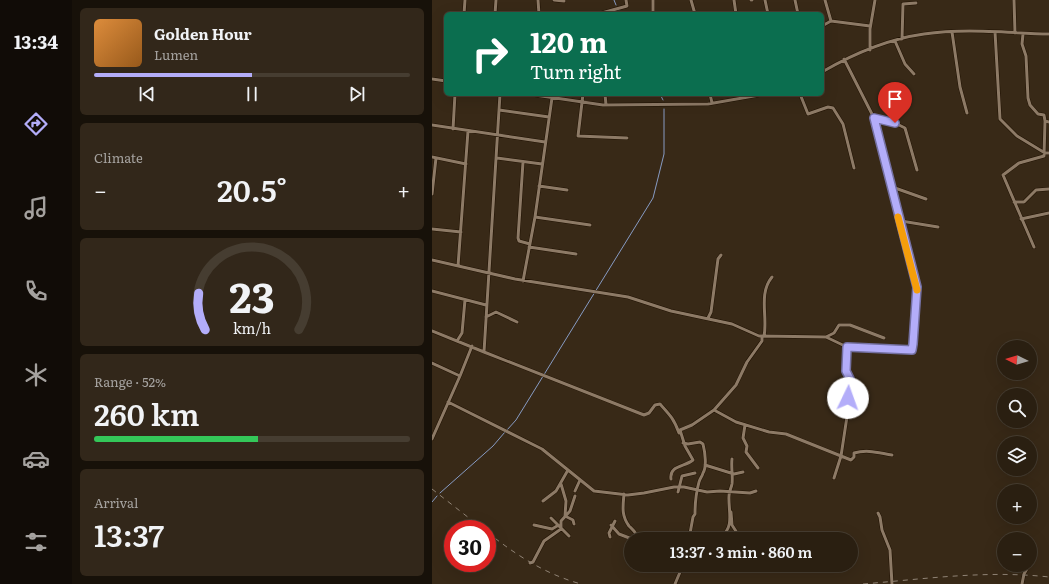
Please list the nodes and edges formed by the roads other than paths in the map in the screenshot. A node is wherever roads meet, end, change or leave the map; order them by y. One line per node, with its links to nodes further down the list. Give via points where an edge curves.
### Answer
1 (465, 0): 16 (street)
2 (496, 0): 17 (street)
3 (538, 0): 18 (street)
4 (554, 0): 5 (street)
5 (564, 0)
6 (626, 0): 19 (street, via 627,6)
7 (653, 0): 20 (street)
8 (691, 0): 21 (street)
9 (734, 0): 22 (street)
10 (765, 0): 23 (street)
11 (795, 0): 24 (street)
12 (825, 0): 25 (street)
13 (875, 0): 27 (street)
14 (1014, 0): 30 (street)
15 (916, 3): 33 (street, via 903,4)
16 (464, 12)
17 (495, 12)
18 (539, 12)
19 (605, 12)
20 (653, 12)
21 (694, 12)
22 (736, 12)
23 (768, 12)
24 (798, 12)
25 (831, 21): 26 (street); 27 (street)
26 (824, 25)
27 (870, 26): 35 (street)
28 (952, 32): 29 (street); 33 (street); 54 (street, via 960,87)
29 (995, 32): 30 (street); 64 (street, via 1000,119 1018,136)
30 (1015, 33): 31 (street)
31 (1023, 34): 32 (street); 57 (street, via 1028,100 1038,114 1045,116)
32 (1049, 34)
33 (902, 39): 34 (street)
34 (895, 41): 35 (street); 38 (street, via 905,64)
35 (870, 50): 36 (street)
36 (844, 60): 37 (street); 56 (street)
37 (824, 71)
38 (914, 74)
39 (432, 79): 40 (street)
40 (444, 81)
41 (455, 96): 59 (street)
42 (500, 96): 53 (street)
43 (545, 96): 49 (street)
44 (582, 96): 50 (street)
45 (605, 96): 52 (street)
46 (710, 96): 51 (street)
47 (751, 96): 51 (street)
48 (801, 96): 70 (street, via 808,114 828,107 833,108 843,124)
49 (552, 98): 50 (street); 55 (street)
50 (583, 103): 52 (street); 62 (street, via 578,136)
51 (712, 103): 52 (street)
52 (606, 105)
53 (499, 110): 55 (street); 61 (street)
54 (967, 113)
55 (549, 117): 63 (street)
56 (874, 118): 71 (street, via 905,128); 72 (street)
57 (1047, 122): 64 (street)
58 (432, 125): 59 (street)
59 (453, 129): 60 (street)
60 (468, 131): 61 (street); 68 (street)
61 (498, 135): 63 (street); 66 (street)
62 (627, 138)
63 (545, 142): 69 (street)
64 (1047, 153): 78 (street, via 1043,157 1018,163 1003,175)
65 (434, 157): 68 (street); 76 (street)
66 (497, 158): 67 (street); 93 (street)
67 (523, 162): 69 (street); 87 (street, via 518,238)
68 (466, 164): 86 (street)
69 (542, 164): 73 (street)
70 (854, 168)
71 (917, 170)
72 (892, 183): 77 (street, via 895,188); 82 (street)
73 (539, 186): 75 (street); 80 (street)
74 (1049, 189): 78 (street, via 1036,190 1024,202)
75 (567, 190)
76 (432, 194)
77 (926, 199)
78 (1014, 202): 81 (street)
79 (1049, 213): 81 (street)
80 (535, 217): 83 (street); 87 (street)
81 (1021, 219): 88 (street)
82 (900, 220): 84 (street); 108 (street, via 917,287 912,350)
83 (590, 225)
84 (938, 228)
85 (432, 229): 86 (street)
86 (460, 232): 92 (street)
87 (529, 246): 89 (street); 95 (street)
88 (1034, 247)
89 (576, 254)
90 (722, 255): 100 (street, via 718,259)
91 (432, 260): 92 (street)
92 (458, 266): 93 (street)
93 (489, 273): 95 (street); 98 (street)
94 (772, 277): 103 (street, via 767,283 765,293)
95 (523, 281): 100 (street, via 628,297 671,311)
96 (432, 291): 97 (street)
97 (465, 300): 98 (street); 106 (street, via 462,333)
98 (486, 305): 99 (street)
99 (486, 317): 101 (street, via 496,312); 109 (street)
100 (708, 318): 103 (street)
101 (517, 322)
102 (432, 331): 106 (street)
103 (763, 336): 104 (street); 113 (street, via 736,385)
104 (826, 337): 105 (street, via 841,325 850,325); 108 (street)
105 (884, 338)
106 (457, 340): 107 (street)
107 (472, 346): 109 (street); 111 (street)
108 (847, 347): 119 (street, via 846,371 850,379)
109 (484, 352): 115 (street, via 644,415 655,405 660,404 674,420)
110 (432, 364): 111 (street)
111 (460, 376): 112 (street)
112 (448, 402): 116 (street); 123 (street, via 542,449)
113 (714, 410): 114 (street); 115 (street)
114 (745, 425): 119 (street, via 786,434); 122 (street, via 743,438 747,446 746,452)
115 (679, 433): 117 (street)
116 (432, 439)
117 (683, 443): 121 (street, via 703,444); 128 (street, via 693,460 675,468 671,473)
118 (892, 455): 119 (street, via 875,451 854,452 851,460)
119 (841, 456): 127 (street)
120 (732, 459): 126 (street)
121 (705, 465): 126 (street); 132 (street)
122 (758, 468)
123 (568, 470): 129 (street); 130 (street)
124 (743, 472): 126 (street)
125 (695, 473): 131 (street, via 682,476)
126 (732, 474): 136 (street)
127 (834, 478)
128 (671, 479)
129 (580, 480): 133 (street); 137 (street, via 594,491)
130 (561, 484): 139 (street); 142 (street, via 566,501)
131 (680, 487): 132 (street); 135 (street); 137 (street, via 644,494)
132 (697, 490): 136 (street); 151 (street)
133 (575, 491)
134 (756, 491): 136 (street, via 750,494)
135 (678, 492)
136 (729, 492): 140 (street)
137 (624, 494): 150 (street, via 622,512)
138 (575, 496): 142 (street)
139 (543, 501)
140 (730, 510): 152 (street, via 728,529); 153 (street, via 732,525)
141 (878, 513): 161 (street, via 890,550)
142 (566, 516): 145 (street, via 573,520); 149 (street, via 561,521)
143 (551, 518): 147 (street)
144 (615, 521): 148 (street)
145 (574, 524)
146 (534, 525): 147 (street, via 552,529)
147 (557, 526): 149 (street)
148 (612, 526): 155 (street); 156 (street)
149 (560, 529): 154 (street); 157 (street, via 544,541)
150 (635, 532)
151 (690, 532)
152 (725, 532)
153 (736, 532)
154 (569, 536)
155 (624, 536)
156 (610, 537)
157 (530, 564)
158 (679, 572): 160 (street)
159 (1025, 572): 162 (street)
160 (675, 584)
161 (892, 584)
162 (1022, 584)

